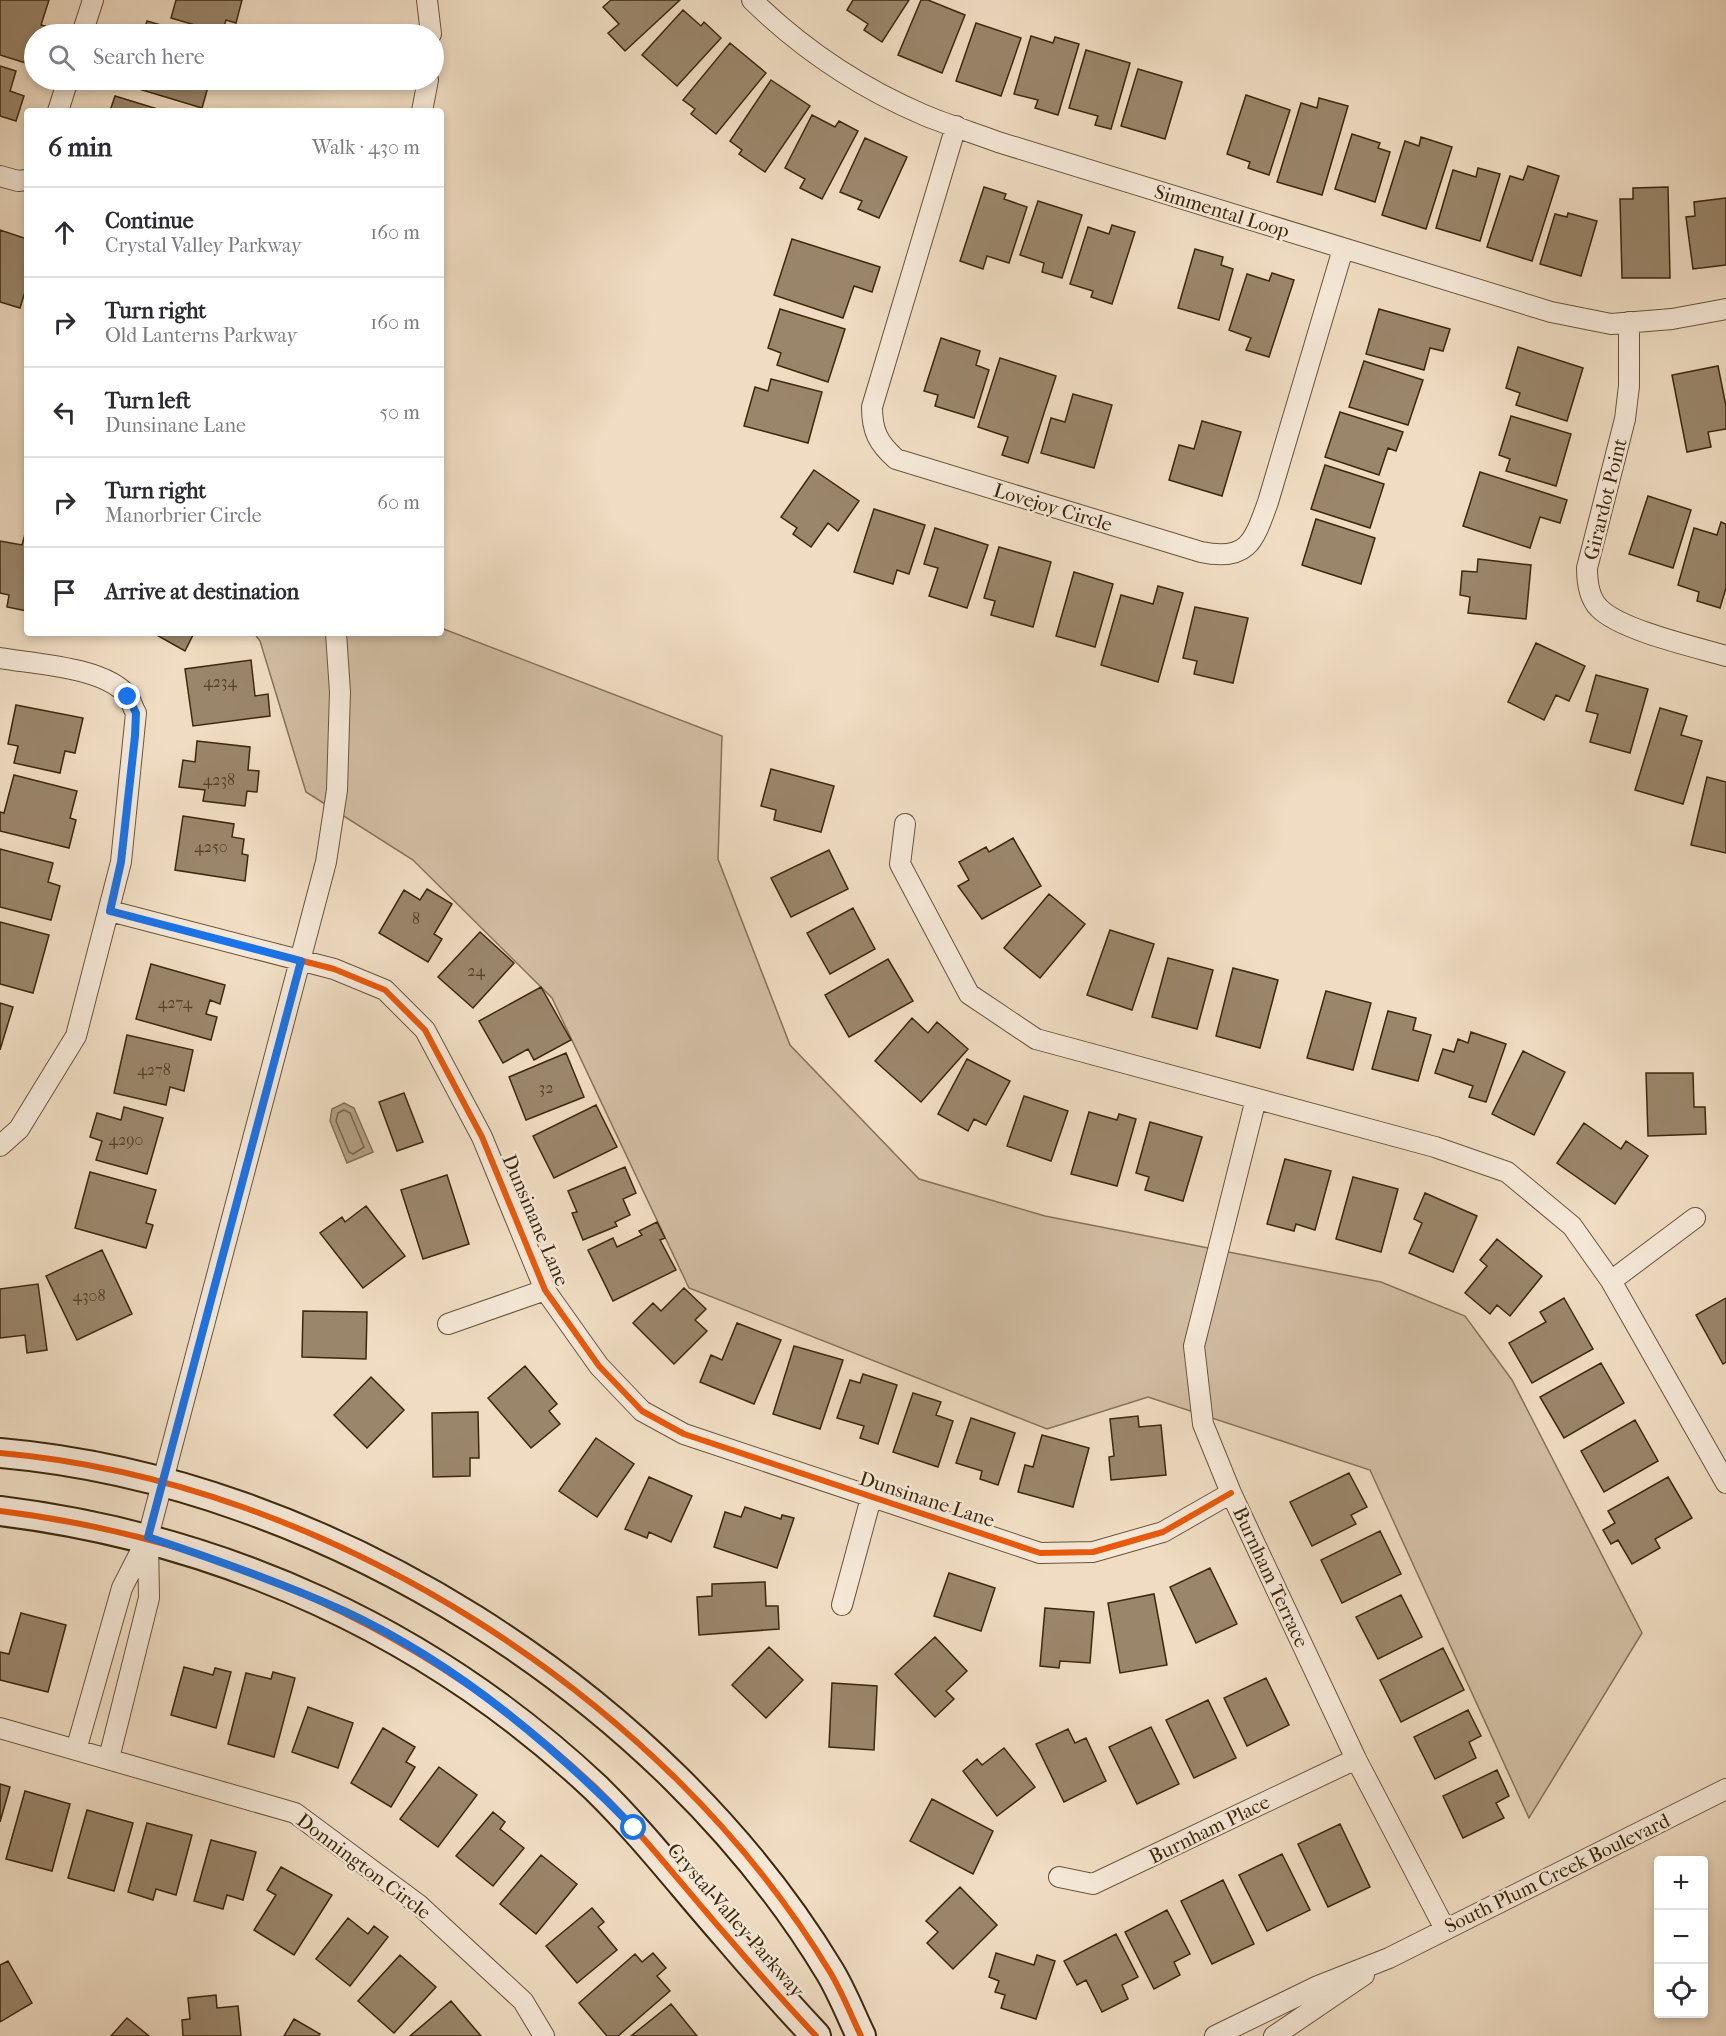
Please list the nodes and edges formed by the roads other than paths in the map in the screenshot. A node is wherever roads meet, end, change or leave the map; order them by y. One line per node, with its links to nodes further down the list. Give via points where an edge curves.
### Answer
1 (93, 0): 4 (street)
2 (428, 0): 5 (street)
3 (752, 0): 10 (street, Simmental Loop, via 803,45 861,83 924,115)
4 (85, 24)
5 (430, 24)
6 (65, 90): 8 (street)
7 (426, 90): 9 (street)
8 (59, 108)
9 (423, 108)
10 (957, 126): 13 (street, Simmental Loop); 13 (street, Lovejoy Circle, via 872,407 872,426 881,446 896,459 1201,552 1220,556 1240,552 1256,537 1268,502)
11 (1, 176): 12 (street)
12 (24, 180)
13 (1343, 249): 15 (street, Simmental Loop, via 1551,312 1611,324)
14 (1726, 309): 15 (street, Simmental Loop)
15 (1629, 322): 17 (street, Girardot Point, via 1625,419 1587,568 1587,585 1598,607 1615,621)
16 (336, 636): 21 (street, via 340,693 337,790 326,862)
17 (1726, 656)
18 (0, 658): 20 (street, via 93,674 128,697 136,713 121,862)
19 (905, 824): 22 (street, via 900,864 969,994 1036,1039)
20 (110, 911): 21 (street, Dunsinane Lane); 23 (street, via 76,1036 19,1129)
21 (301, 961): 26 (street, Dunsinane Lane, via 334,969 384,990 425,1030 482,1137); 29 (street)
22 (1256, 1099): 25 (street, via 1435,1147 1508,1172 1572,1227); 31 (street, Burnham Terrace, via 1194,1346 1203,1424)
23 (0, 1146)
24 (1695, 1218): 25 (street)
25 (1611, 1281): 30 (street)
26 (545, 1290): 27 (street); 32 (street, Dunsinane Lane, via 599,1366 642,1411 684,1434)
27 (448, 1324)
28 (0, 1453): 29 (main road, Crystal Valley Parkway)
29 (163, 1482): 34 (street); 46 (main road, Crystal Valley Parkway, via 295,1528 370,1560 492,1629 550,1672 642,1746 750,1860 831,1974)
30 (1726, 1482)
31 (1232, 1493): 32 (street, Dunsinane Lane, via 1162,1532 1093,1552 1040,1553); 39 (street, Burnham Terrace)
32 (871, 1498): 35 (street)
33 (0, 1511): 34 (main road, Crystal Valley Parkway)
34 (148, 1537): 37 (street, via 122,1588); 38 (street, via 149,1598); 45 (main road, Crystal Valley Parkway, via 284,1585 345,1612 458,1677 597,1790 668,1864 724,1934)
35 (842, 1605)
36 (0, 1728): 37 (street, Donnington Circle)
37 (76, 1750): 38 (street, Donnington Circle)
38 (109, 1758): 44 (street, Donnington Circle, via 295,1814 419,1905 523,2001)
39 (1356, 1759): 41 (street, Burnham Place, via 1093,1884); 42 (street, Burnham Terrace)
40 (1726, 1789): 42 (street, South Plum Creek Boulevard)
41 (1059, 1877)
42 (1445, 1929): 43 (street, South Plum Creek Boulevard)
43 (1389, 1958): 47 (street, South Plum Creek Boulevard, via 1318,1986); 48 (street, South Plum Creek Boulevard)
44 (543, 2036)
45 (816, 2036)
46 (861, 2036)
47 (1215, 2036)
48 (1274, 2036)

